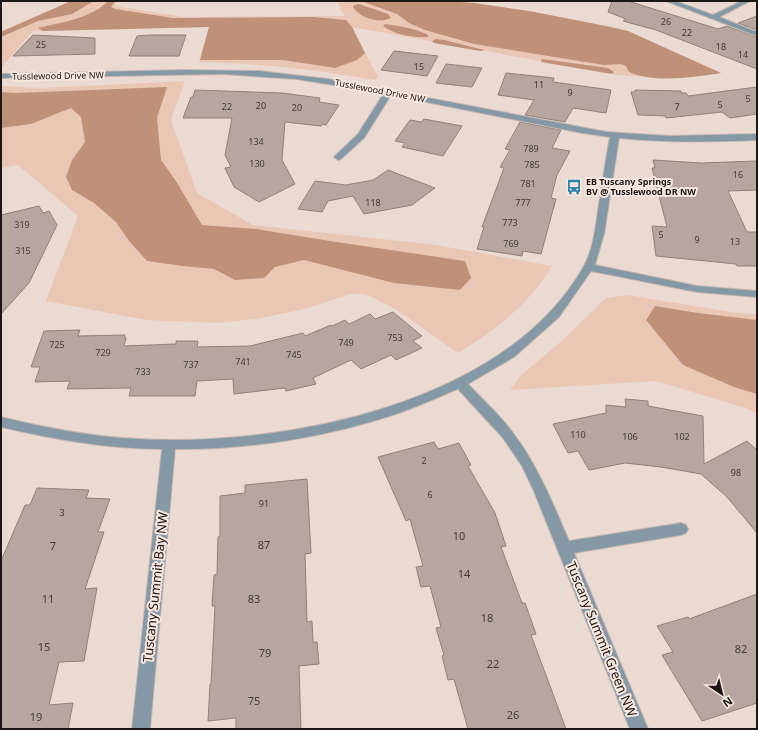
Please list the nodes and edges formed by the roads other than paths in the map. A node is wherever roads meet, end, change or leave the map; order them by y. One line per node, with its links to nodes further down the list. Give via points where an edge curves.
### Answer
1 (668, 1): 3 (street)
2 (747, 1): 3 (street)
3 (714, 18): 4 (street)
4 (757, 34)
5 (1, 76): 6 (street, Tusslewood Drive NW, via 228,72 316,79)
6 (388, 93): 7 (street, Tusslewood Drive NW); 9 (street, via 361,136)
7 (615, 135): 8 (street, Tusslewood Drive NW, via 692,141); 10 (street, via 599,236)
8 (757, 137)
9 (338, 156)
10 (588, 267): 11 (street, via 697,289); 12 (street, via 560,310 537,333 501,359)
11 (757, 294)
12 (459, 382): 14 (street, via 376,416 312,432 222,443); 16 (street, Tuscany Summit Green NW, via 508,435 527,464)
13 (1, 422): 14 (street, via 98,440)
14 (169, 444): 17 (street, Tuscany Summit Bay NW)
15 (681, 529): 16 (street, Tuscany Summit Green NW)
16 (565, 548): 18 (street, Tuscany Summit Green NW)
17 (141, 729)
18 (639, 729)

